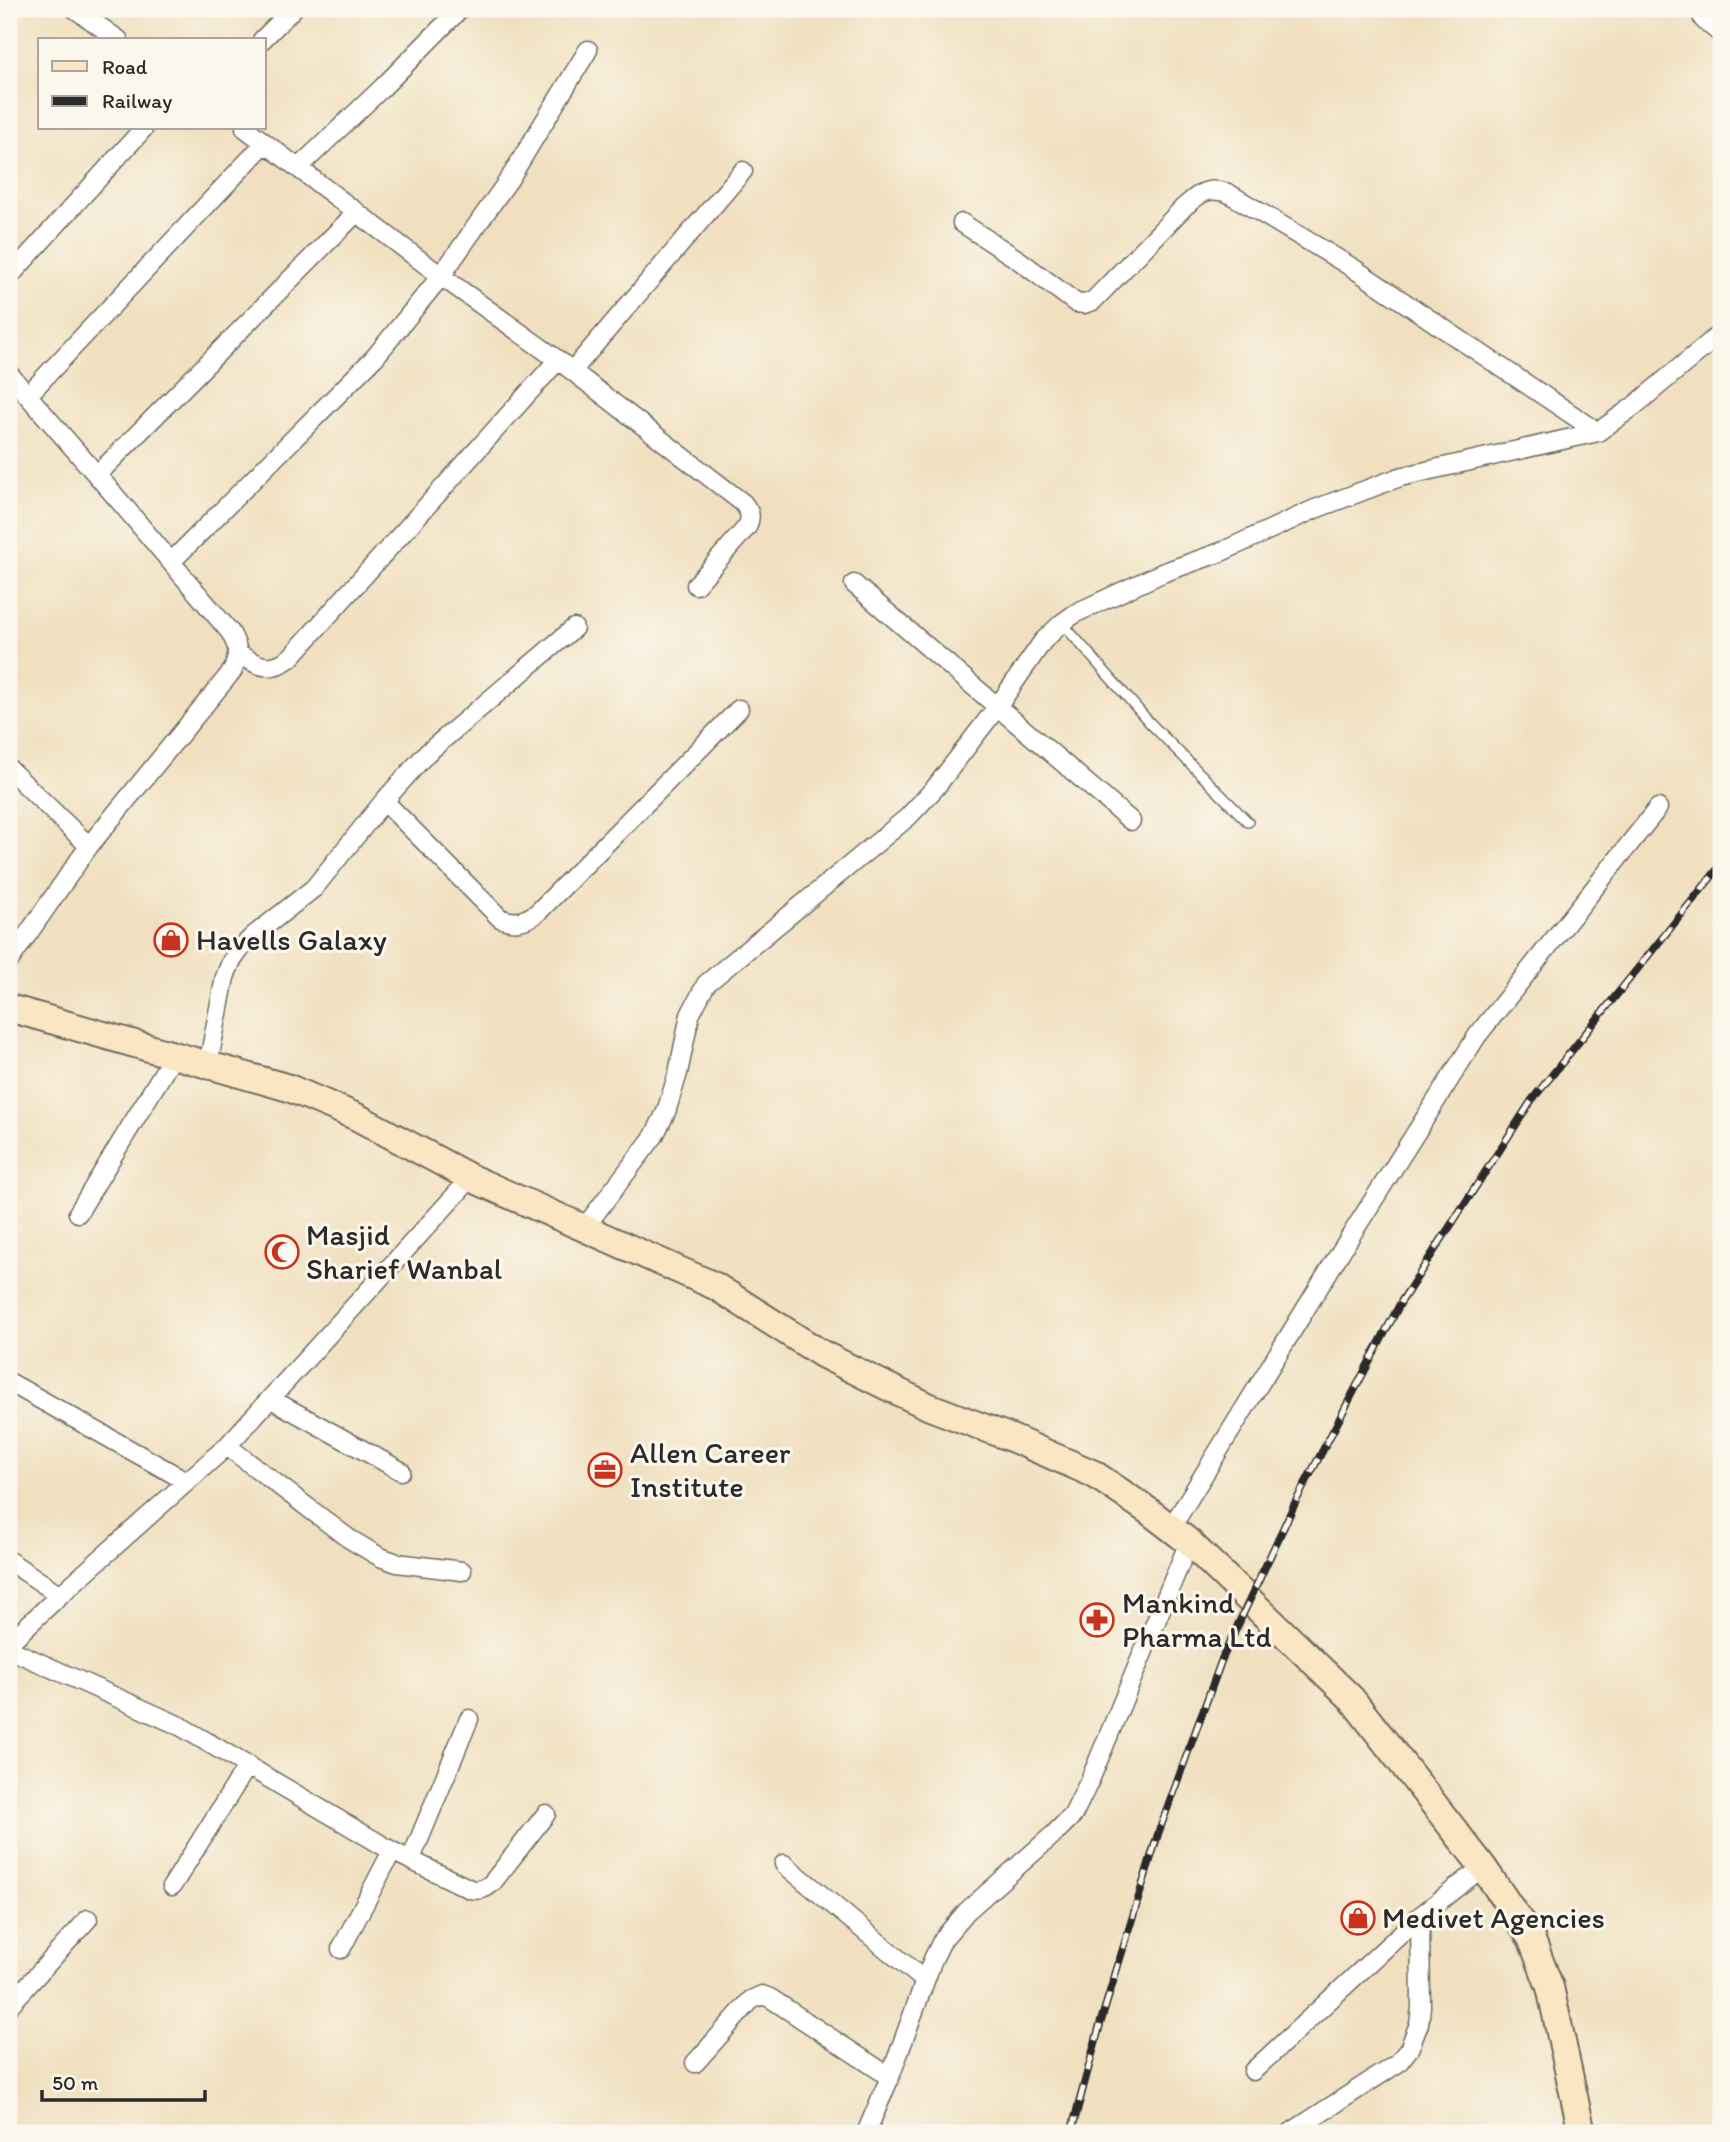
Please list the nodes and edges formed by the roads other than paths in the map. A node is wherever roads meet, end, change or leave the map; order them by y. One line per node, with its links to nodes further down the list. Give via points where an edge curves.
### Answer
1 (75, 9): 6 (street)
2 (293, 9): 7 (street)
3 (460, 9): 12 (street)
4 (1703, 19): 5 (street)
5 (1721, 34)
6 (116, 38)
7 (264, 38)
8 (588, 50): 16 (street, via 510,177)
9 (142, 130): 17 (street)
10 (248, 130): 11 (street)
11 (265, 143): 12 (street); 21 (street)
12 (299, 167): 14 (street)
13 (743, 171): 19 (street)
14 (357, 212): 16 (street); 23 (street)
15 (962, 223): 22 (street, via 1076,303 1084,304 1094,301 1199,195 1214,189 1228,193 1353,268)
16 (441, 276): 19 (street); 24 (street, via 375,357)
17 (9, 277)
18 (1721, 332): 22 (street)
19 (566, 365): 26 (street, via 750,512 747,527); 29 (street, via 290,658 269,667)
20 (9, 374): 21 (street)
21 (28, 395): 23 (street)
22 (1598, 432): 27 (street, via 1400,477 1162,573)
23 (97, 475): 24 (street)
24 (171, 562): 29 (street, via 230,632)
25 (854, 584): 30 (street)
26 (696, 585)
27 (1062, 623): 30 (street, via 1043,640); 36 (lane, via 1150,723)
28 (573, 628): 33 (street, via 426,754)
29 (238, 654): 37 (street, via 233,670)
30 (998, 706): 35 (street); 44 (street, via 908,817 706,985 690,1015 666,1112 654,1136)
31 (739, 709): 33 (street, via 529,919 510,922 500,918)
32 (9, 769): 37 (street)
33 (384, 801): 41 (street, via 314,888 253,936 231,961)
34 (1658, 808): 50 (street, via 1477,1036 1329,1271)
35 (1131, 821)
36 (1248, 822)
37 (89, 846): 38 (street)
38 (9, 961)
39 (9, 1008): 40 (main road)
40 (174, 1055): 41 (main road); 43 (street)
41 (208, 1065): 42 (main road, via 300,1092)
42 (471, 1178): 44 (main road); 46 (street)
43 (78, 1213)
44 (585, 1227): 50 (main road, via 715,1286 822,1354 886,1386 1094,1474)
45 (9, 1382): 49 (street)
46 (271, 1399): 47 (street); 48 (street)
47 (227, 1446): 49 (street); 52 (street, via 380,1557)
48 (401, 1471)
49 (186, 1481): 53 (street)
50 (1180, 1535): 62 (main road, via 1351,1698); 67 (street, via 1073,1815 967,1911 943,1939)
51 (9, 1561): 53 (street)
52 (462, 1571)
53 (60, 1595): 54 (street)
54 (9, 1643)
55 (9, 1649): 57 (street, via 180,1726)
56 (469, 1719): 60 (street)
57 (248, 1765): 59 (street); 63 (street)
58 (546, 1814): 60 (street, via 478,1891)
59 (392, 1851): 60 (street); 66 (street)
60 (411, 1860)
61 (784, 1864): 67 (street)
62 (1483, 1867): 64 (street); 74 (main road, via 1531,1938 1550,1987)
63 (172, 1886)
64 (1420, 1916): 70 (street); 73 (street, via 1421,2007 1409,2049 1398,2063)
65 (88, 1919): 68 (street)
66 (341, 1949)
67 (925, 1981): 71 (street)
68 (9, 2006)
69 (695, 2063): 71 (street, via 751,2000 762,1995)
70 (1253, 2071)
71 (890, 2077): 72 (street)
72 (866, 2133)
73 (1290, 2133)
74 (1581, 2133)

